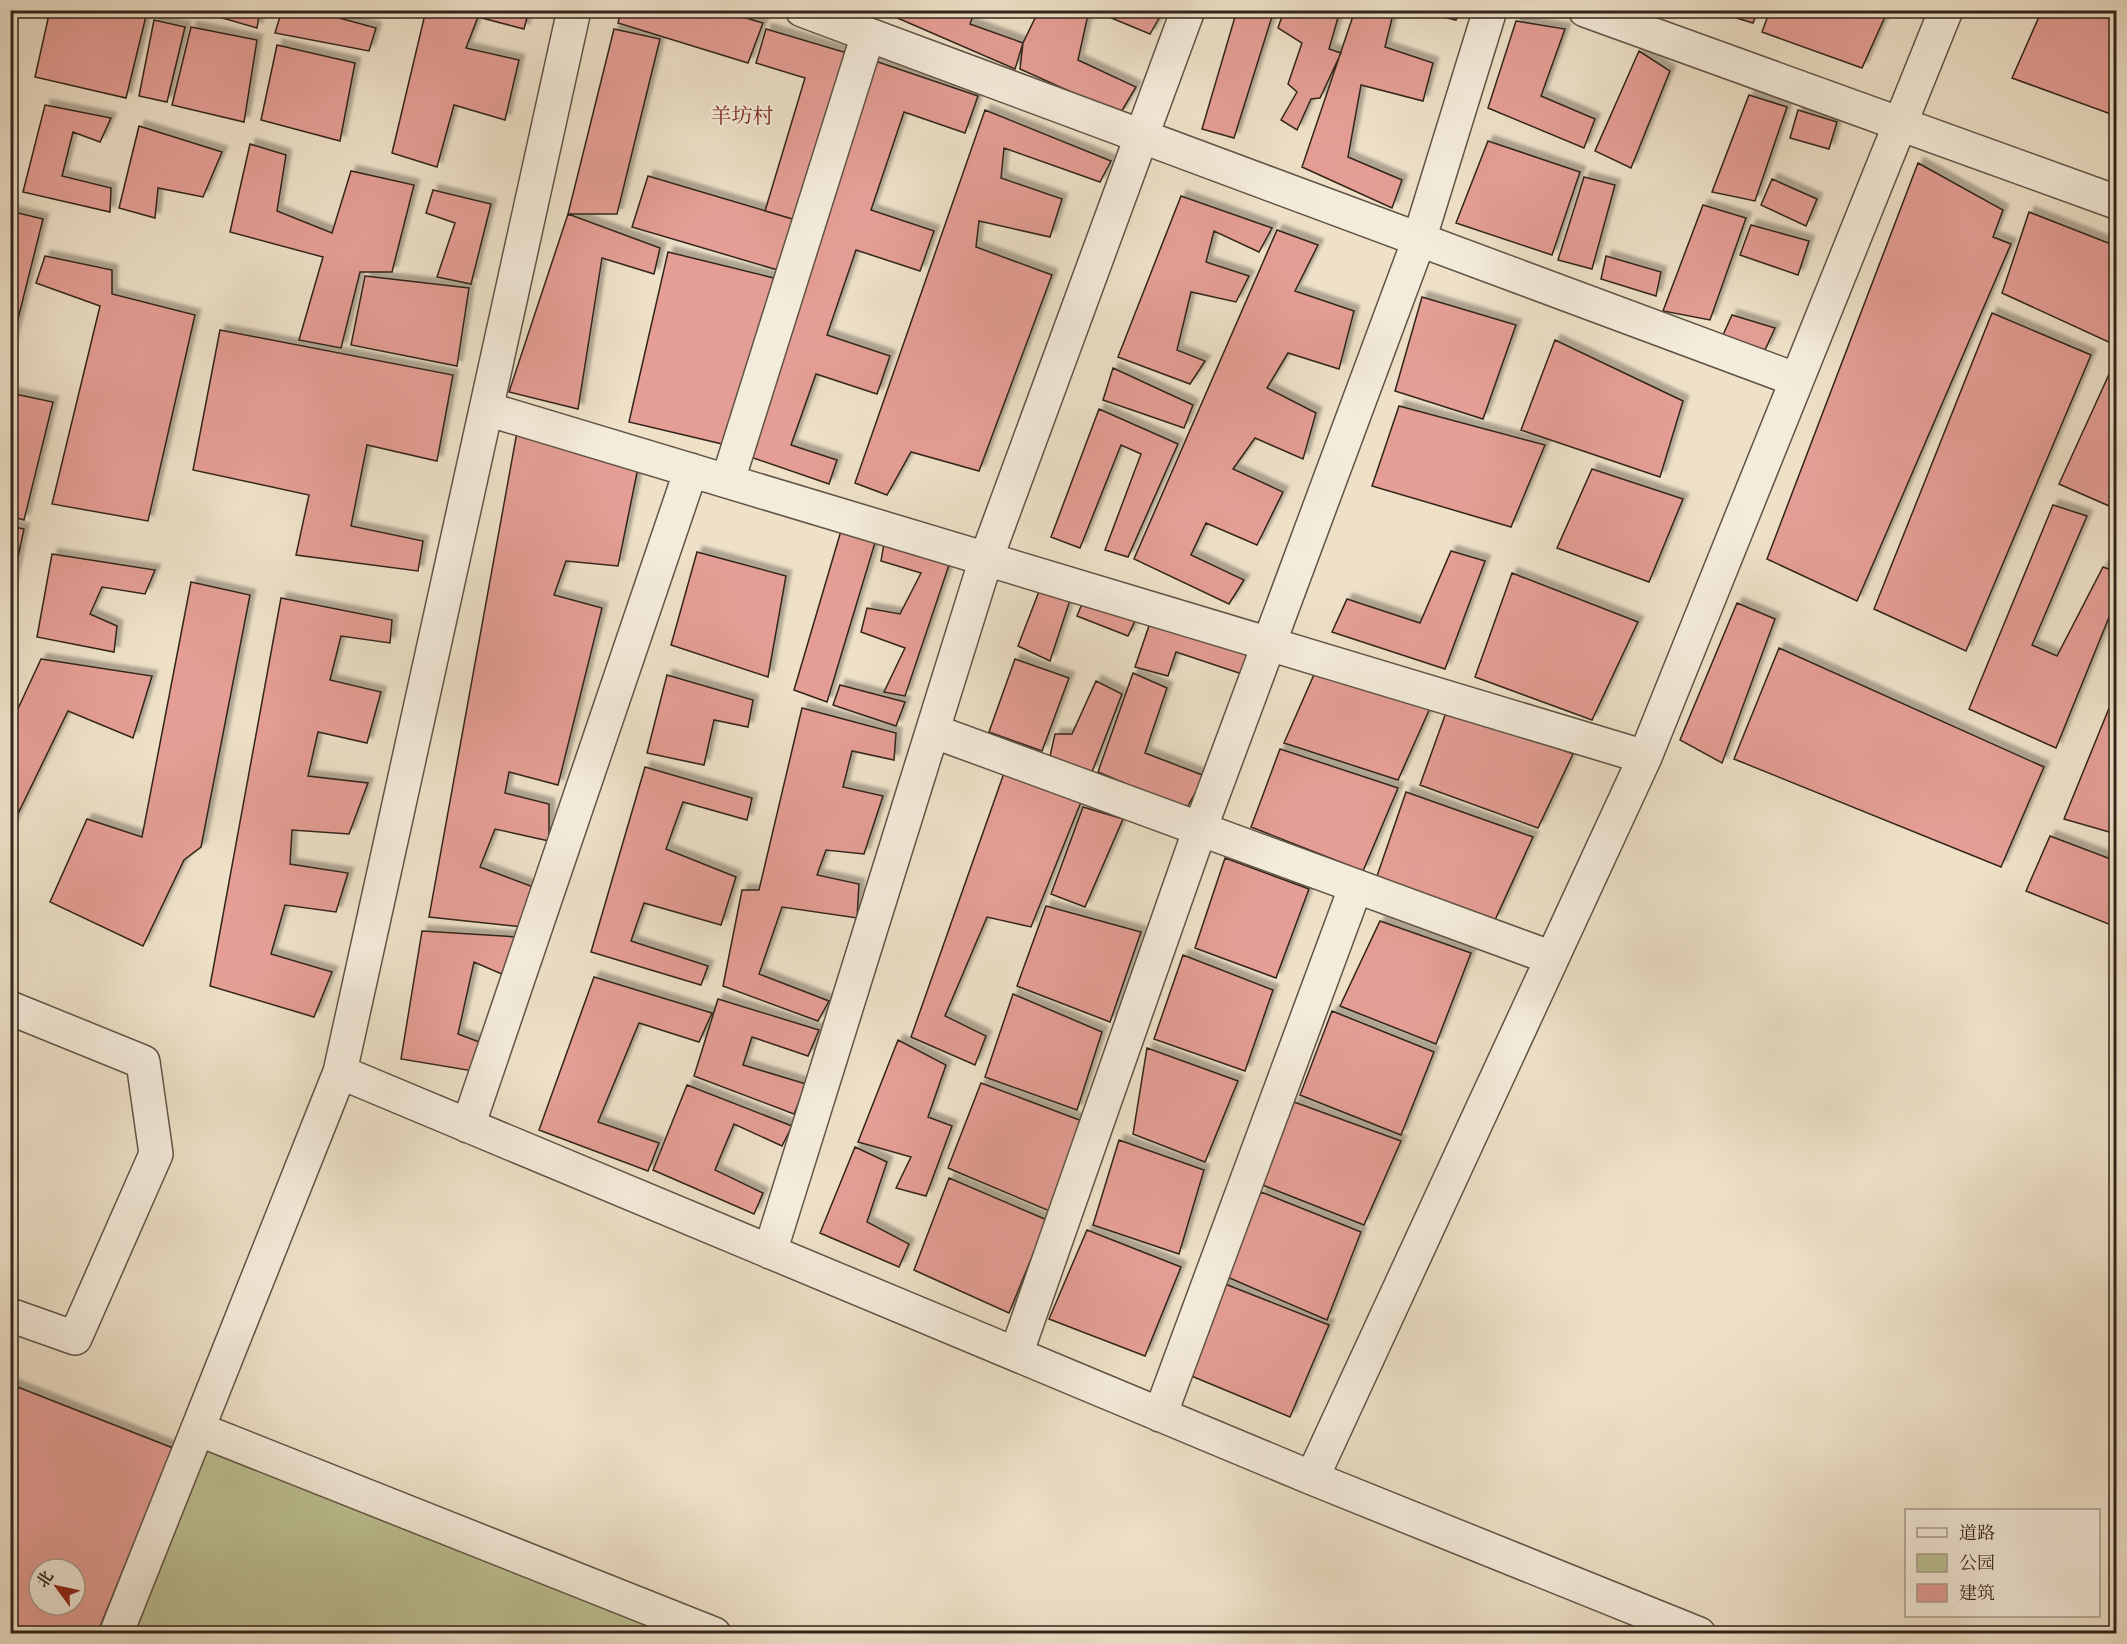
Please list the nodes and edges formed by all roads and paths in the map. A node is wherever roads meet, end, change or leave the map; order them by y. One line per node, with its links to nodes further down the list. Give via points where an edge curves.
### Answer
1 (574, 10): 13 (street)
2 (802, 10): 7 (street)
3 (1188, 10): 9 (street)
4 (1490, 10): 11 (street)
5 (1586, 10): 8 (street)
6 (1946, 10): 8 (street)
7 (868, 35): 9 (street); 15 (street)
8 (1900, 124): 10 (street); 12 (street)
9 (1142, 137): 11 (street); 16 (street)
10 (2116, 202)
11 (1419, 240): 12 (street); 17 (street)
12 (1797, 380): 19 (street)
13 (487, 409): 14 (street); 24 (street)
14 (691, 470): 15 (street); 25 (street)
15 (728, 480): 16 (street)
16 (987, 559): 17 (street); 18 (street)
17 (1269, 644): 19 (street); 20 (street)
18 (933, 730): 20 (street); 26 (street)
19 (1645, 757): 22 (street)
20 (1200, 829): 21 (street); 28 (street)
21 (1356, 886): 22 (street); 29 (street)
22 (1552, 958): 31 (street)
23 (10, 1008): 27 (street, via 143,1062 156,1154 75,1338)
24 (339, 1072): 25 (street); 30 (street)
25 (468, 1126): 26 (street)
26 (770, 1252): 28 (street)
27 (10, 1315)
28 (1016, 1354): 29 (street)
29 (1160, 1415): 31 (street)
30 (198, 1429): 32 (street); 33 (street)
31 (1312, 1478): 34 (street)
32 (116, 1634)
33 (714, 1634)
34 (1699, 1634)

